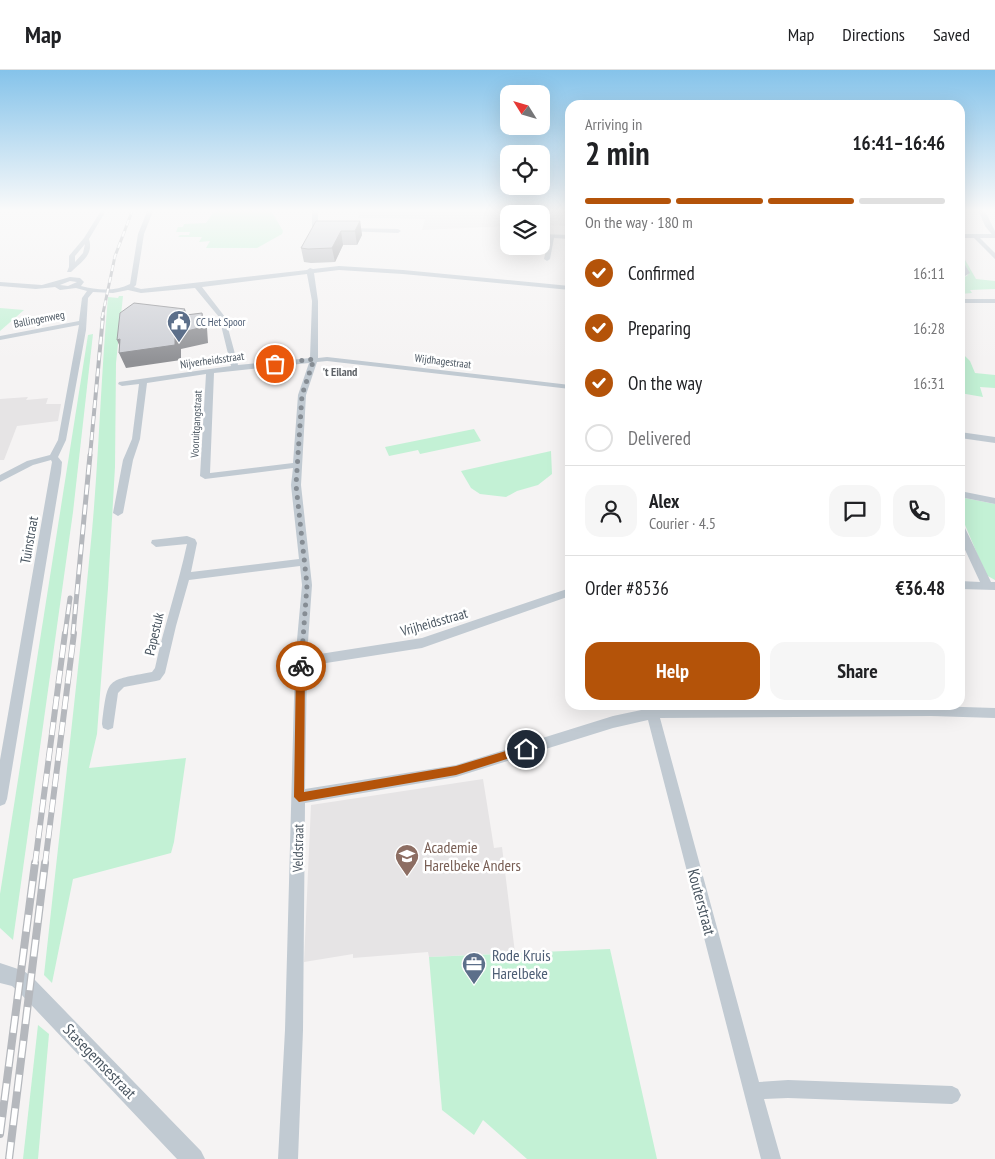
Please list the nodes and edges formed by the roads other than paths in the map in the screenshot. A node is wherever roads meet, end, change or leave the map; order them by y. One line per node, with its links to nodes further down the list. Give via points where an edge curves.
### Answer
1 (72, 260): 4 (street)
2 (81, 260): 4 (street)
3 (138, 260): 11 (street, via 134,284)
4 (72, 267): 6 (street, via 67,274)
5 (310, 270): 10 (street); 12 (street, via 394,271); 20 (street, Veldstraat, via 315,301)
6 (68, 279): 8 (street); 9 (street, via 80,280)
7 (0, 284): 8 (street)
8 (57, 285): 9 (street, via 63,288)
9 (76, 286): 13 (street)
10 (197, 286): 11 (street, via 142,291); 21 (street, via 222,317)
11 (128, 288): 13 (street)
12 (565, 288)
13 (90, 292): 18 (street, Tuinstraat, via 85,298)
14 (986, 294): 15 (street)
15 (965, 295)
16 (995, 300): 17 (street)
17 (965, 301)
18 (83, 322): 19 (street, Ballingenweg); 28 (street, Tuinstraat, via 62,440)
19 (0, 338)
20 (314, 359): 21 (street, Nijverheidsstraat); 25 (street, Wijdhagestraat); 29 (street, Veldstraat, via 302,395)
21 (235, 368): 22 (street, Nijverheidsstraat)
22 (210, 372): 23 (street, Nijverheidsstraat); 29 (street, Vooruitgangstraat, via 205,476)
23 (143, 381): 24 (street, Nijverheidsstraat); 33 (street, via 136,439 128,460)
24 (122, 384)
25 (565, 386)
26 (965, 436): 27 (street)
27 (995, 440)
28 (53, 457): 30 (street); 48 (street, Tuinstraat, via 57,462 56,473)
29 (297, 465): 36 (street, Veldstraat, via 296,485)
30 (0, 479)
31 (965, 495): 32 (street)
32 (995, 501)
33 (118, 513)
34 (965, 537): 39 (street)
35 (156, 543): 37 (street, Papestuk, via 191,541)
36 (305, 562): 37 (street); 41 (street, Veldstraat, via 307,585)
37 (185, 577): 46 (street, Papestuk, via 170,626 162,670 156,676 120,684 112,690)
38 (965, 585): 39 (street)
39 (991, 586)
40 (565, 594): 41 (street, Vrijheidsstraat, via 422,643)
41 (301, 662): 47 (street, Veldstraat)
42 (649, 710): 47 (street, via 456,771)
43 (652, 710): 50 (street, Kouterstraat)
44 (786, 710): 45 (street)
45 (995, 713)
46 (108, 724)
47 (299, 797): 53 (street, Veldstraat)
48 (0, 799)
49 (0, 973): 52 (street, Stasegemsestraat, via 17,978 26,985)
50 (752, 1091): 51 (street, via 788,1089); 54 (street, Kouterstraat)
51 (952, 1095)
52 (193, 1159)
53 (288, 1159)
54 (771, 1159)

